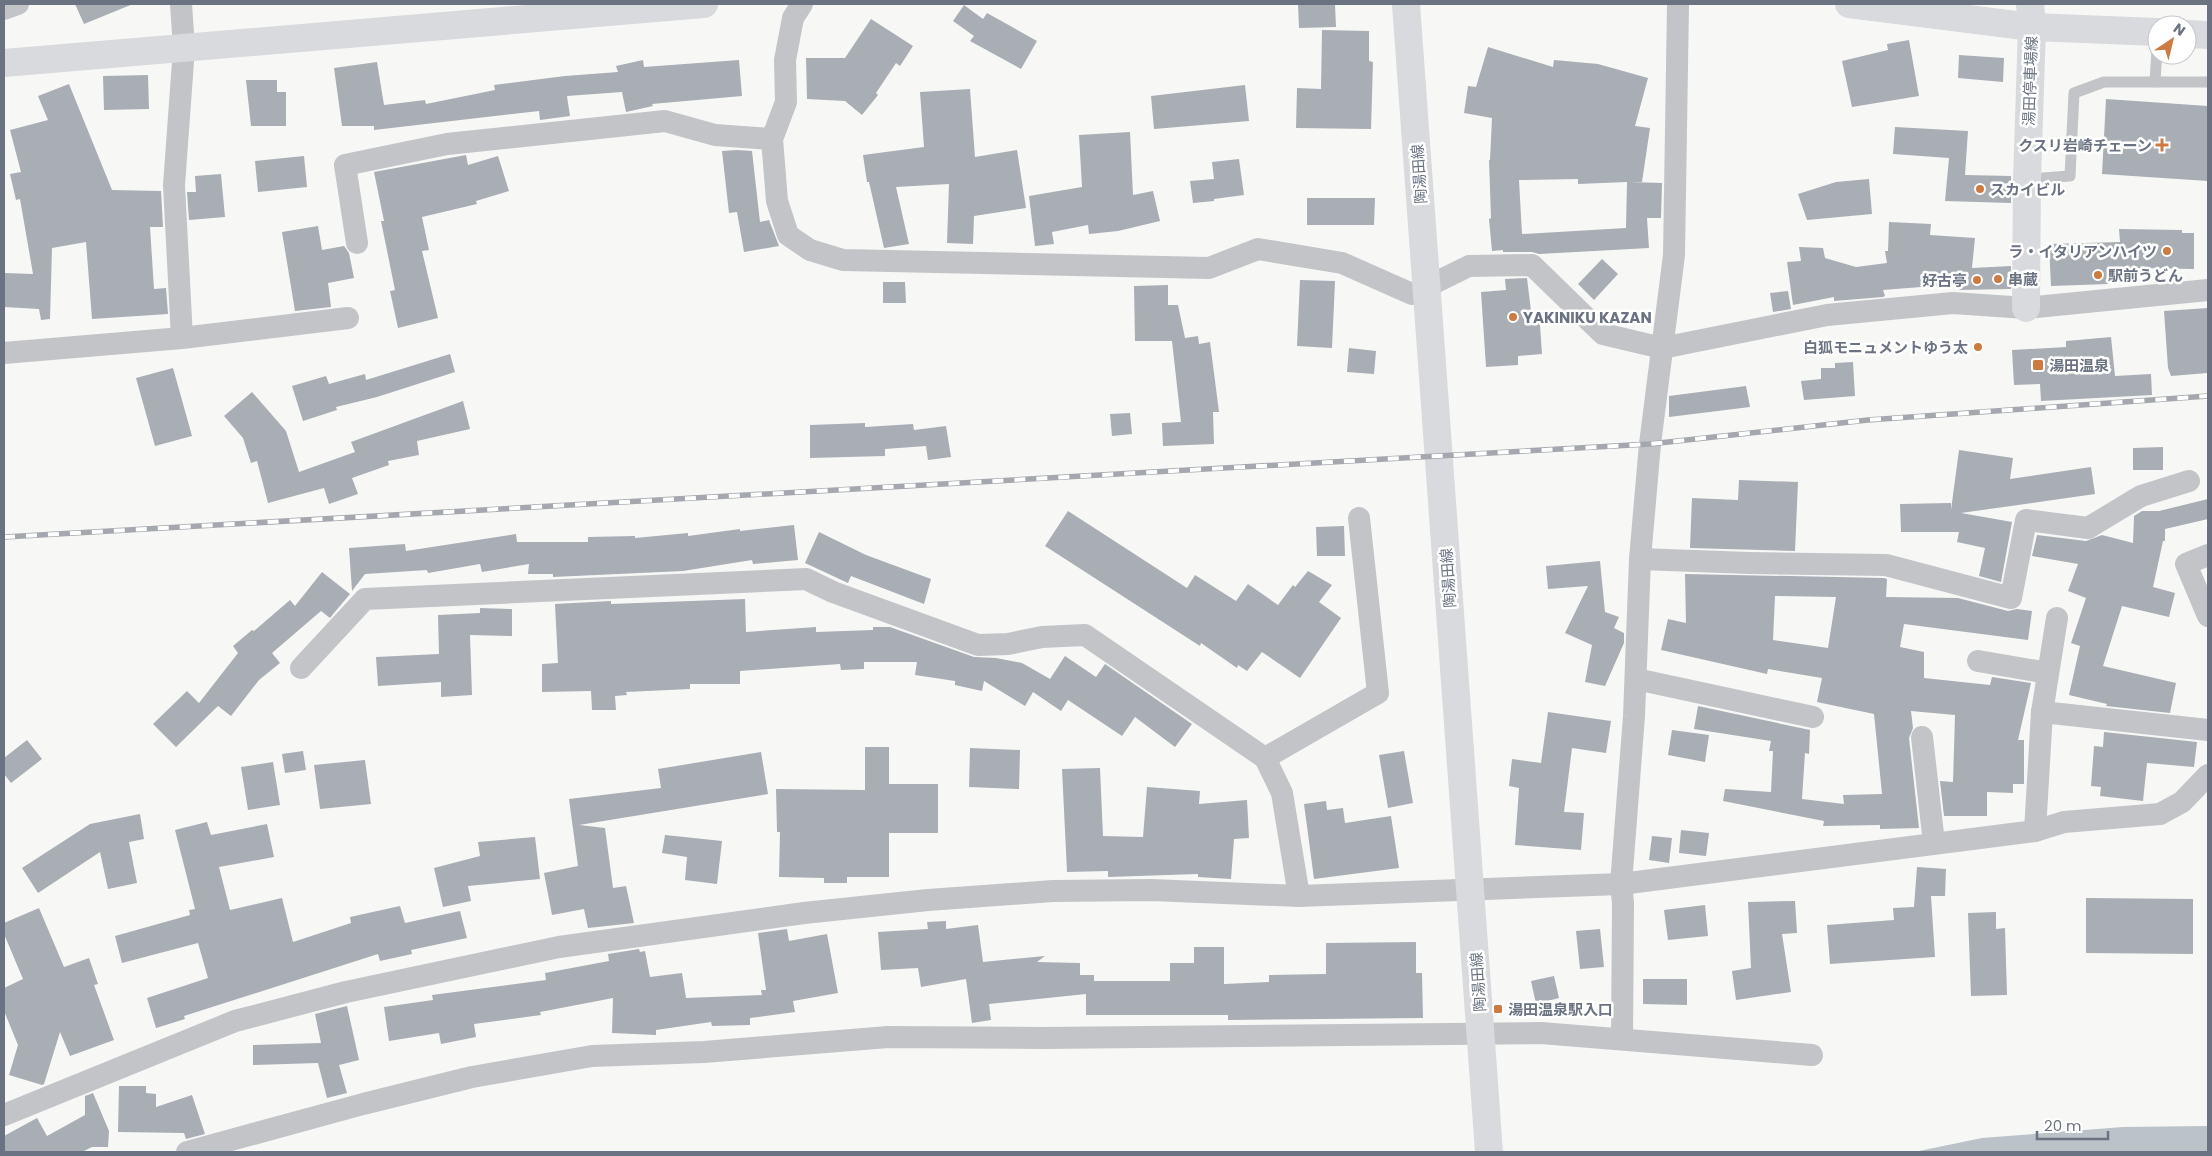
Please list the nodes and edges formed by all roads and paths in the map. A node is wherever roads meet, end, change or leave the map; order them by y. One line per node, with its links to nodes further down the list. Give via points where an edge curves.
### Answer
1 (18, 4): 8 (street)
2 (181, 4): 11 (street)
3 (704, 4): 11 (main road)
4 (802, 4): 16 (street, via 793,18 785,60 786,102)
5 (1406, 4): 44 (main road, 陶湯田線)
6 (1678, 4): 23 (street, via 1674,255)
7 (1849, 4): 9 (main road)
8 (4, 9)
9 (2033, 10): 10 (main road); 17 (main road, 湯田停車場線)
10 (2147, 30)
11 (184, 48): 12 (main road); 22 (street, via 174,185)
12 (4, 63)
13 (2156, 65): 14 (lane)
14 (2155, 82): 15 (lane); 17 (lane, via 2104,82 2074,93 2070,176)
15 (2208, 82)
16 (772, 139): 18 (street, via 715,135 665,121 447,144 345,165); 23 (street, via 777,201 788,235 810,250 843,260 1209,268 1258,249 1342,263 1412,294 1469,266 1532,265 1603,334)
17 (2027, 179): 20 (main road, 湯田停車場線)
18 (357, 243)
19 (2208, 290): 20 (street)
20 (2026, 308): 23 (street, via 1953,303 1827,315)
21 (348, 318): 22 (street)
22 (182, 338): 24 (street)
23 (1662, 348): 28 (street)
24 (4, 353)
25 (2189, 481): 28 (street, via 2142,496 2088,528 2026,520 2011,598 1886,565)
26 (1359, 518): 39 (street, via 1378,693)
27 (2208, 555): 29 (street, via 2186,564)
28 (1640, 559): 34 (street)
29 (2208, 616)
30 (2057, 618): 33 (street)
31 (1978, 661): 33 (street)
32 (301, 668): 39 (street, via 365,599 806,579 978,645 1085,635)
33 (2048, 673): 35 (street)
34 (1636, 679): 36 (street); 43 (street)
35 (2042, 712): 37 (street); 41 (street)
36 (1813, 717)
37 (2208, 730)
38 (1922, 737): 42 (street)
39 (1265, 758): 45 (street, via 1282,793)
40 (2208, 775): 41 (street, via 2182,802 2160,814 2064,822)
41 (2035, 831): 42 (street)
42 (1934, 843): 43 (street)
43 (1621, 884): 44 (street); 46 (street, via 1624,903)
44 (1471, 891): 45 (street); 47 (main road, 陶湯田線)
45 (1300, 896): 49 (street, via 1053,891 804,912 558,947 346,992 236,1021)
46 (1622, 1039): 47 (street, via 1541,1032); 48 (street)
47 (1482, 1047): 50 (street, via 888,1037 704,1052 592,1056 463,1080); 51 (main road, 陶湯田線)
48 (1812, 1055)
49 (4, 1115)
50 (188, 1152)
51 (1489, 1152)

